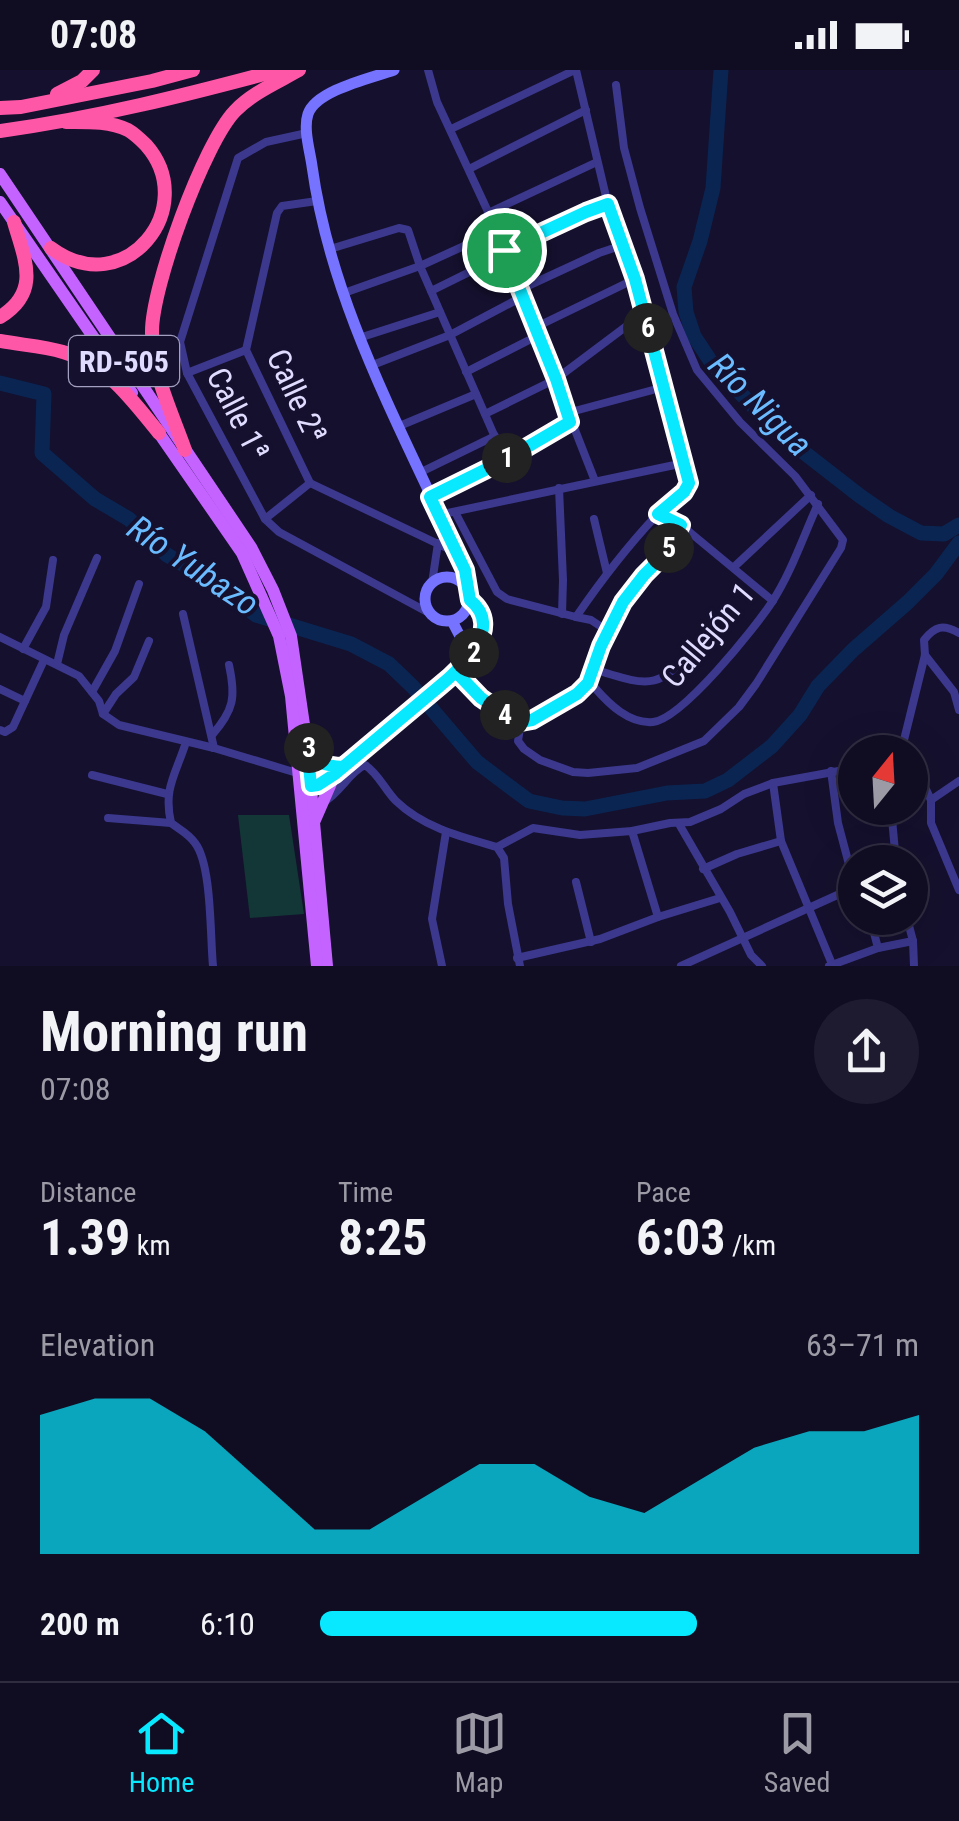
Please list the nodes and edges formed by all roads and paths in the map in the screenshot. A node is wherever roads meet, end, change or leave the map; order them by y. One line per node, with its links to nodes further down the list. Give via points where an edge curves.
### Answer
1 (93, 70): 9 (highway, via 65,91)
2 (193, 70): 9 (highway)
3 (279, 70): 12 (highway)
4 (299, 70): 53 (highway, via 252,98 224,126 196,181 158,294 152,335 159,378)
5 (394, 70): 15 (street, via 315,102)
6 (428, 70): 13 (street)
7 (575, 70): 11 (street); 13 (street)
8 (616, 85): 60 (street, via 624,148 684,344 718,397)
9 (21, 106): 10 (highway)
10 (0, 108)
11 (586, 110): 16 (street); 17 (street)
12 (66, 122): 14 (highway); 26 (highway, via 115,125 136,135 158,163 164,199 148,240 108,265 76,263)
13 (451, 129): 17 (street)
14 (0, 131)
15 (307, 133): 19 (street); 44 (street, Calle 1ª, via 266,142 238,158 180,342)
16 (597, 162): 21 (street); 22 (street)
17 (469, 169): 22 (street)
18 (0, 174): 26 (main road, RD-505)
19 (317, 200): 27 (street); 41 (street, Calle 2ª, via 276,212)
20 (0, 202): 23 (main road, RD-505)
21 (608, 204): 25 (street); 28 (street)
22 (488, 212): 24 (street)
23 (14, 222): 35 (highway, via 26,286); 51 (main road, RD-505)
24 (497, 231): 28 (street); 29 (street)
25 (623, 245): 30 (street); 33 (street)
26 (51, 248): 53 (main road, RD-505)
27 (328, 250): 29 (street, via 399,228 408,230); 32 (street)
28 (505, 252): 31 (street); 33 (street)
29 (420, 266): 31 (street); 32 (street)
30 (635, 279): 36 (street); 37 (street)
31 (430, 291): 34 (street)
32 (344, 294): 39 (street)
33 (521, 294): 37 (street); 38 (street)
34 (440, 312): 38 (street); 39 (street)
35 (0, 317)
36 (645, 318): 45 (street); 46 (street)
37 (536, 332): 43 (street); 45 (street)
38 (450, 335): 42 (street); 43 (street)
39 (359, 338): 42 (street)
40 (0, 341): 51 (highway, via 66,352 106,372)
41 (246, 350): 44 (street); 58 (street, Calle 2ª)
42 (370, 366): 50 (street)
43 (466, 372): 47 (street)
44 (188, 373): 66 (street, Calle 1ª)
45 (556, 379): 48 (street); 49 (street)
46 (664, 386): 49 (street); 55 (street)
47 (476, 394): 48 (street); 50 (street)
48 (485, 414): 52 (street)
49 (568, 417): 54 (street); 57 (street)
50 (397, 427): 56 (street)
51 (159, 433): 70 (main road, RD-505)
52 (495, 436): 54 (street); 56 (street)
53 (185, 450): 70 (main road, RD-505)
54 (505, 460): 61 (street)
55 (684, 463): 57 (street); 64 (street, via 689,483)
56 (419, 473): 61 (street)
57 (595, 481): 59 (street)
58 (310, 483): 66 (street); 69 (street, Calle 2ª)
59 (560, 488): 63 (street); 82 (street)
60 (811, 495): 62 (street); 74 (street)
61 (430, 497): 65 (street)
62 (818, 504): 79 (street, Callejón 1); 104 (street, via 844,540 841,548 739,708 704,741 637,768 588,774 524,749)
63 (455, 512): 65 (street); 82 (street, via 497,592)
64 (658, 514): 68 (street); 75 (street)
65 (438, 515): 71 (street)
66 (265, 519): 81 (street, Calle 1ª)
67 (594, 519): 75 (street)
68 (681, 525): 74 (street); 85 (street, via 668,551 623,602)
69 (438, 543): 71 (street, Calle 2ª); 76 (street)
70 (246, 550): 87 (main road, RD-505)
71 (457, 553): 78 (street)
72 (97, 558): 94 (street)
73 (53, 560): 91 (street, via 46,607)
74 (734, 568): 79 (street)
75 (607, 573): 83 (street)
76 (432, 583): 78 (street, via 448,578 464,585); 81 (street, via 426,598)
77 (139, 584): 100 (street)
78 (469, 596): 84 (street, via 467,610); 96 (street, via 482,627 478,648)
79 (773, 601): 98 (street, Callejón 1, via 677,712 653,722 630,717)
80 (183, 614): 106 (street)
81 (431, 614): 84 (street)
82 (562, 614): 83 (street)
83 (576, 617): 85 (street)
84 (452, 621): 96 (street, via 463,642)
85 (609, 632): 97 (street)
86 (959, 633): 92 (street, via 934,628 924,640)
87 (285, 636): 109 (main road, RD-505); 116 (main road, RD-505)
88 (0, 637): 91 (street)
89 (703, 640): 97 (street, via 654,682)
90 (149, 641): 103 (street, via 134,678)
91 (23, 650): 93 (street)
92 (925, 655): 102 (street, via 954,692); 107 (street)
93 (44, 660): 94 (street); 101 (street)
94 (57, 664): 100 (street)
95 (228, 665): 106 (street, via 231,710)
96 (461, 668): 104 (street, via 481,698); 111 (street)
97 (592, 669): 104 (street, via 577,694)
98 (595, 688)
99 (0, 689): 101 (street)
100 (92, 692): 103 (street)
101 (25, 701): 105 (street, via 13,727)
102 (959, 710)
103 (102, 714): 108 (street, via 119,725)
104 (521, 722)
105 (0, 730)
106 (212, 735): 110 (street)
107 (904, 735)
108 (186, 742): 110 (street); 119 (street)
109 (307, 745): 111 (main road, via 316,761); 116 (main road, RD-505)
110 (214, 748): 116 (street)
111 (341, 769): 116 (street, via 318,785); 121 (main road)
112 (838, 770): 113 (street)
113 (831, 771): 117 (street); 128 (street)
114 (92, 775): 119 (street)
115 (959, 781): 120 (street)
116 (302, 782): 121 (main road, RD-505); 147 (main road, RD-505)
117 (773, 783): 124 (street); 127 (street)
118 (928, 792): 120 (street)
119 (167, 794): 123 (street)
120 (932, 800): 132 (street, via 931,823)
121 (317, 802): 125 (street, via 332,798 365,765 410,814); 148 (main road, RD-505)
122 (108, 818): 123 (street)
123 (171, 823): 146 (street, via 190,836 205,864)
124 (679, 824): 126 (street); 130 (street)
125 (446, 832): 129 (street); 149 (street, via 432,919)
126 (632, 832): 129 (street, via 580,835 533,828); 136 (street)
127 (781, 841): 130 (street); 135 (street)
128 (844, 845)
129 (497, 847): 143 (street)
130 (703, 869): 134 (street)
131 (576, 882): 141 (street)
132 (959, 890)
133 (838, 895): 135 (street)
134 (720, 898): 136 (street); 139 (street)
135 (809, 908): 139 (street); 145 (street)
136 (658, 917): 141 (street)
137 (875, 935): 142 (street)
138 (911, 935): 140 (street)
139 (744, 938): 144 (street); 151 (street)
140 (913, 941): 142 (street); 152 (street)
141 (590, 942): 143 (street)
142 (878, 948): 145 (street)
143 (518, 962)
144 (702, 962): 150 (street)
145 (831, 965)
146 (213, 966)
147 (316, 966)
148 (326, 966)
149 (442, 966)
150 (680, 966)
151 (762, 966)
152 (914, 966)

